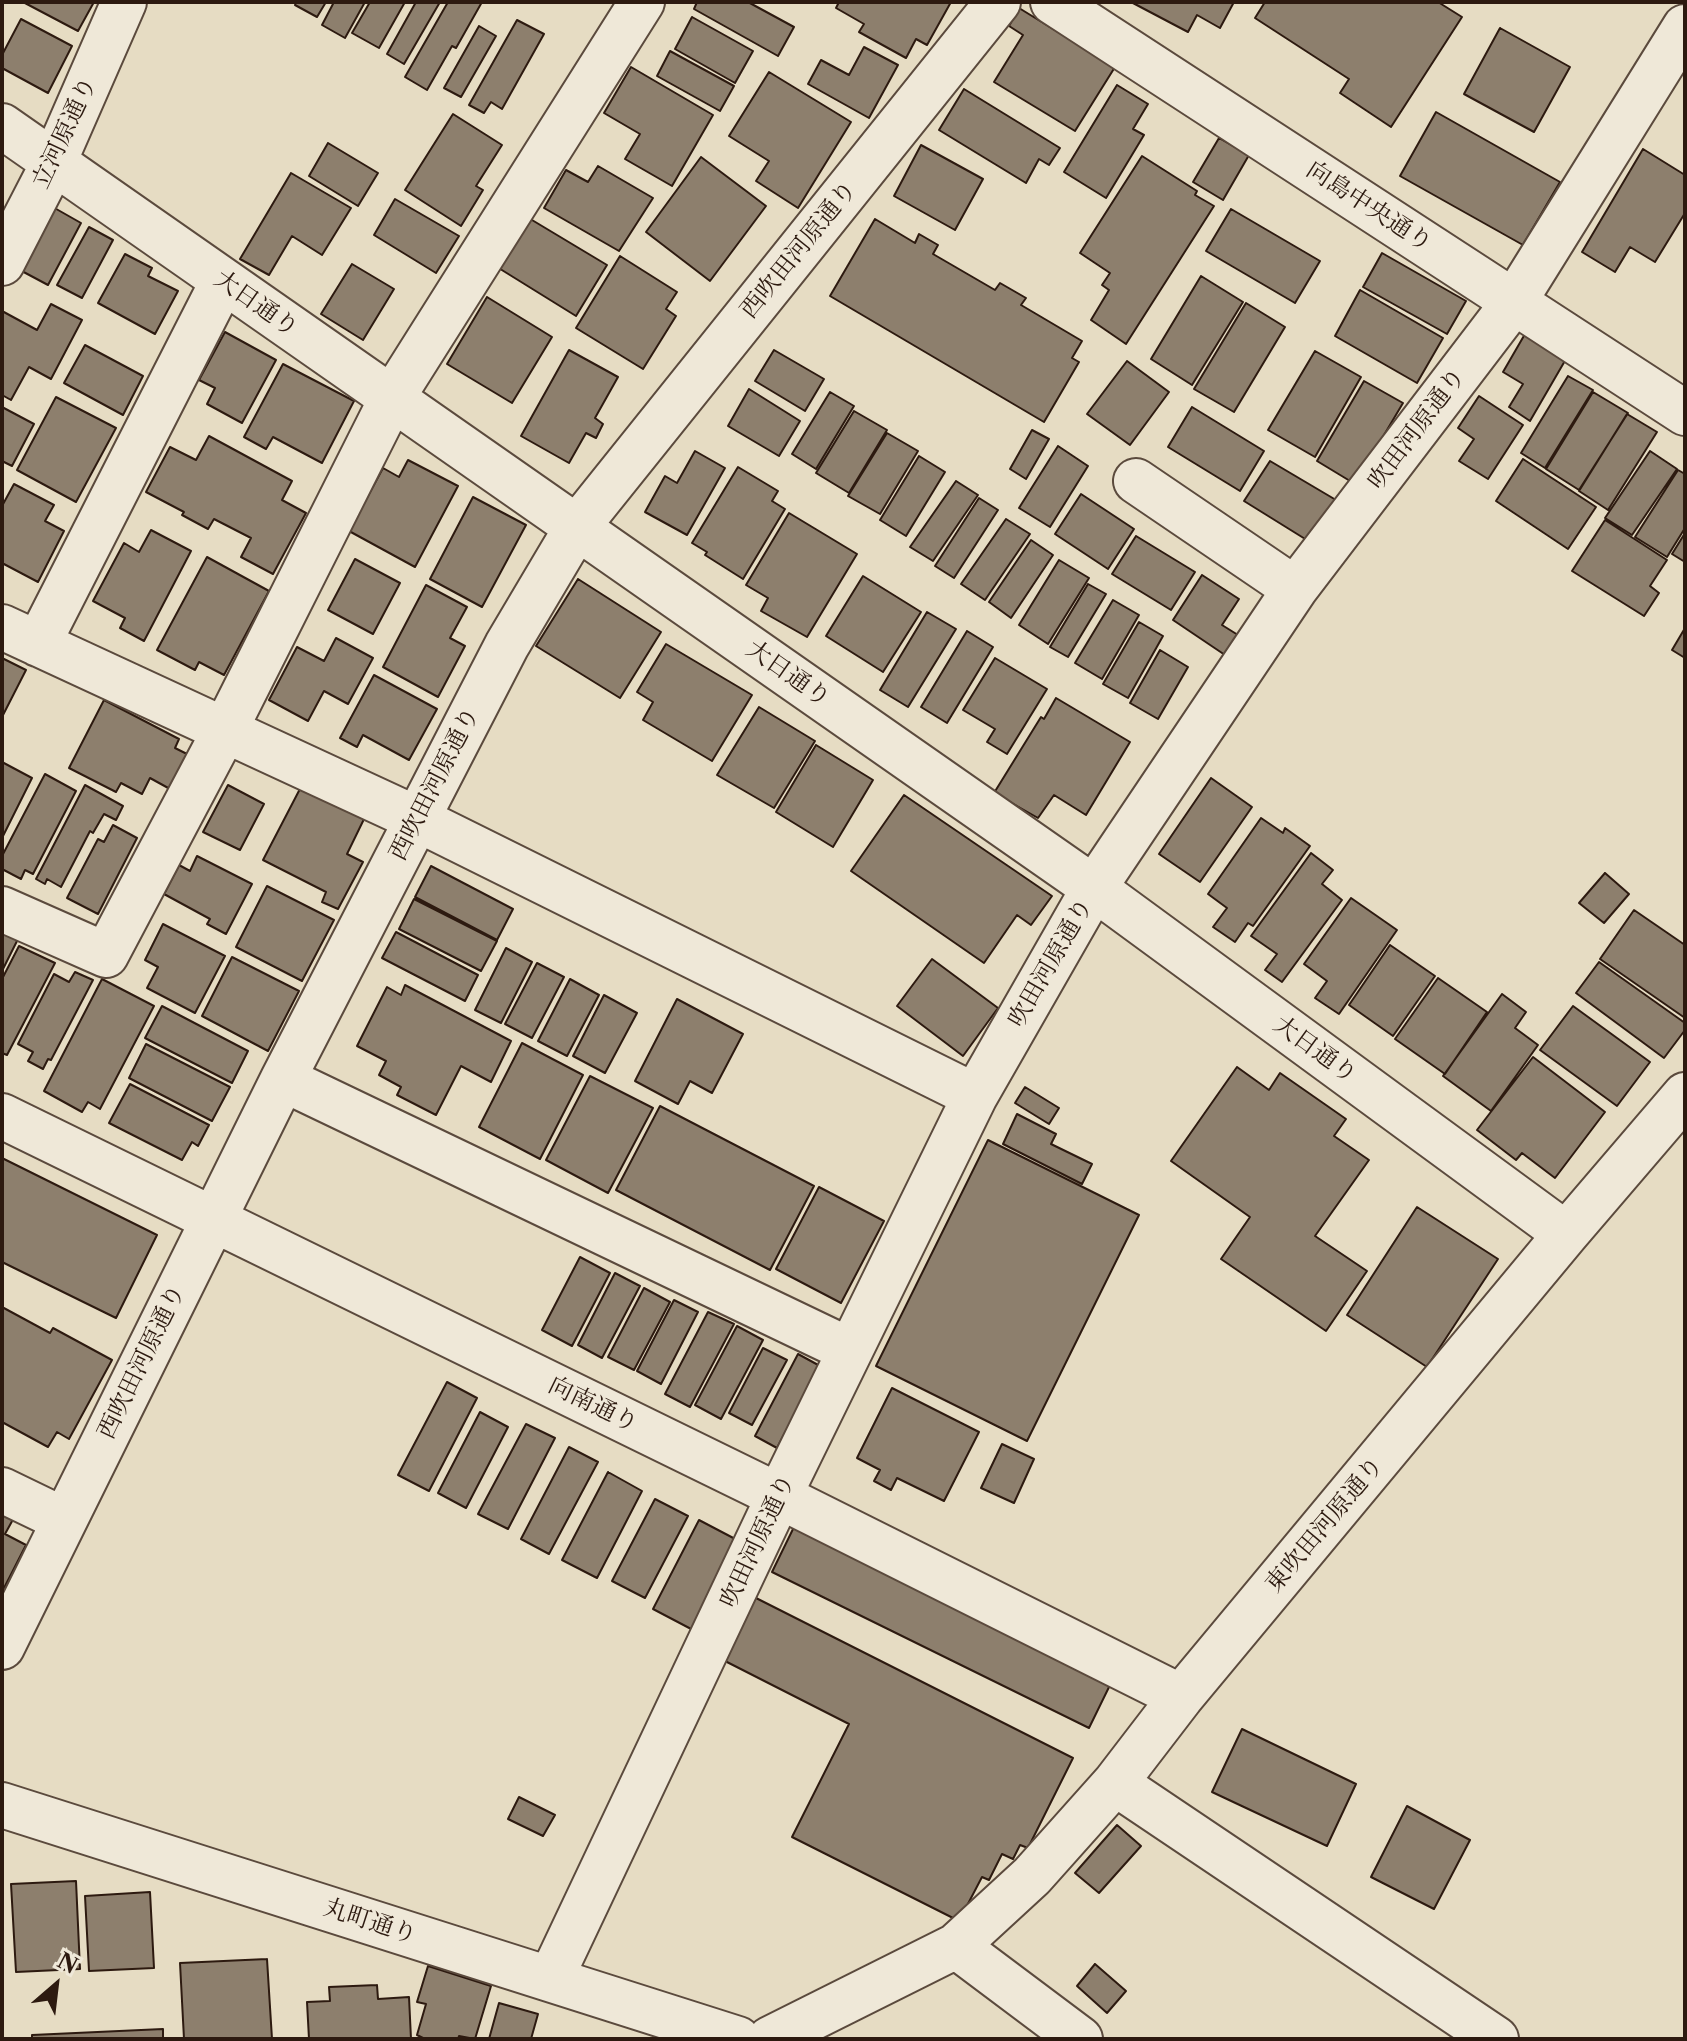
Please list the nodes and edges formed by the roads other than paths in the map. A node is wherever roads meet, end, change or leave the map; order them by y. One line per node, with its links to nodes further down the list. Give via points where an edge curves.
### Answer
1 (124, 2): 7 (street, 立河原通り)
2 (642, 2): 11 (street)
3 (998, 2): 14 (street, 西吹田河原通り)
4 (1053, 2): 10 (street, 向島中央通り)
5 (1685, 27): 10 (street, 吹田河原通り)
6 (2, 126): 7 (street, 大日通り)
7 (54, 162): 8 (street, 立河原通り); 9 (street, 大日通り)
8 (2, 263)
9 (223, 281): 11 (street, 大日通り); 16 (street)
10 (1514, 302): 12 (street, 向島中央通り); 15 (street, 吹田河原通り)
11 (392, 398): 14 (street, 大日通り); 17 (street)
12 (1685, 413)
13 (1136, 481): 15 (street)
14 (577, 527): 18 (street, 西吹田河原通り, via 507,645); 19 (street, 大日通り)
15 (1295, 589): 19 (street, 吹田河原通り)
16 (20, 635): 17 (street)
17 (225, 730): 18 (street); 20 (street, via 106,955)
18 (417, 819): 21 (street, 西吹田河原通り); 23 (street)
19 (1094, 888): 23 (street, 吹田河原通り); 26 (street, 大日通り)
20 (2, 909)
21 (283, 1079): 25 (street, 西吹田河原通り); 27 (street)
22 (1685, 1095): 26 (street, 東吹田河原通り)
23 (975, 1096): 27 (street, 吹田河原通り)
24 (2, 1116): 25 (street, 向南通り)
25 (213, 1218): 29 (street, 向南通り); 30 (street, 西吹田河原通り)
26 (1566, 1234): 32 (street, 東吹田河原通り)
27 (849, 1350): 29 (street, 吹田河原通り)
28 (2, 1490): 30 (street)
29 (779, 1496): 32 (street, 向南通り); 36 (street, 吹田河原通り)
30 (64, 1520): 31 (street, 西吹田河原通り)
31 (2, 1647)
32 (1181, 1697): 33 (street, 東吹田河原通り)
33 (1115, 1783): 35 (street, 東吹田河原通り, via 1032,1876); 40 (street)
34 (2, 1805): 36 (street, 丸町通り)
35 (956, 1946): 38 (street); 39 (street)
36 (551, 1978): 37 (street, 丸町通り)
37 (738, 2039)
38 (770, 2039)
39 (1080, 2039)
40 (1496, 2039)

